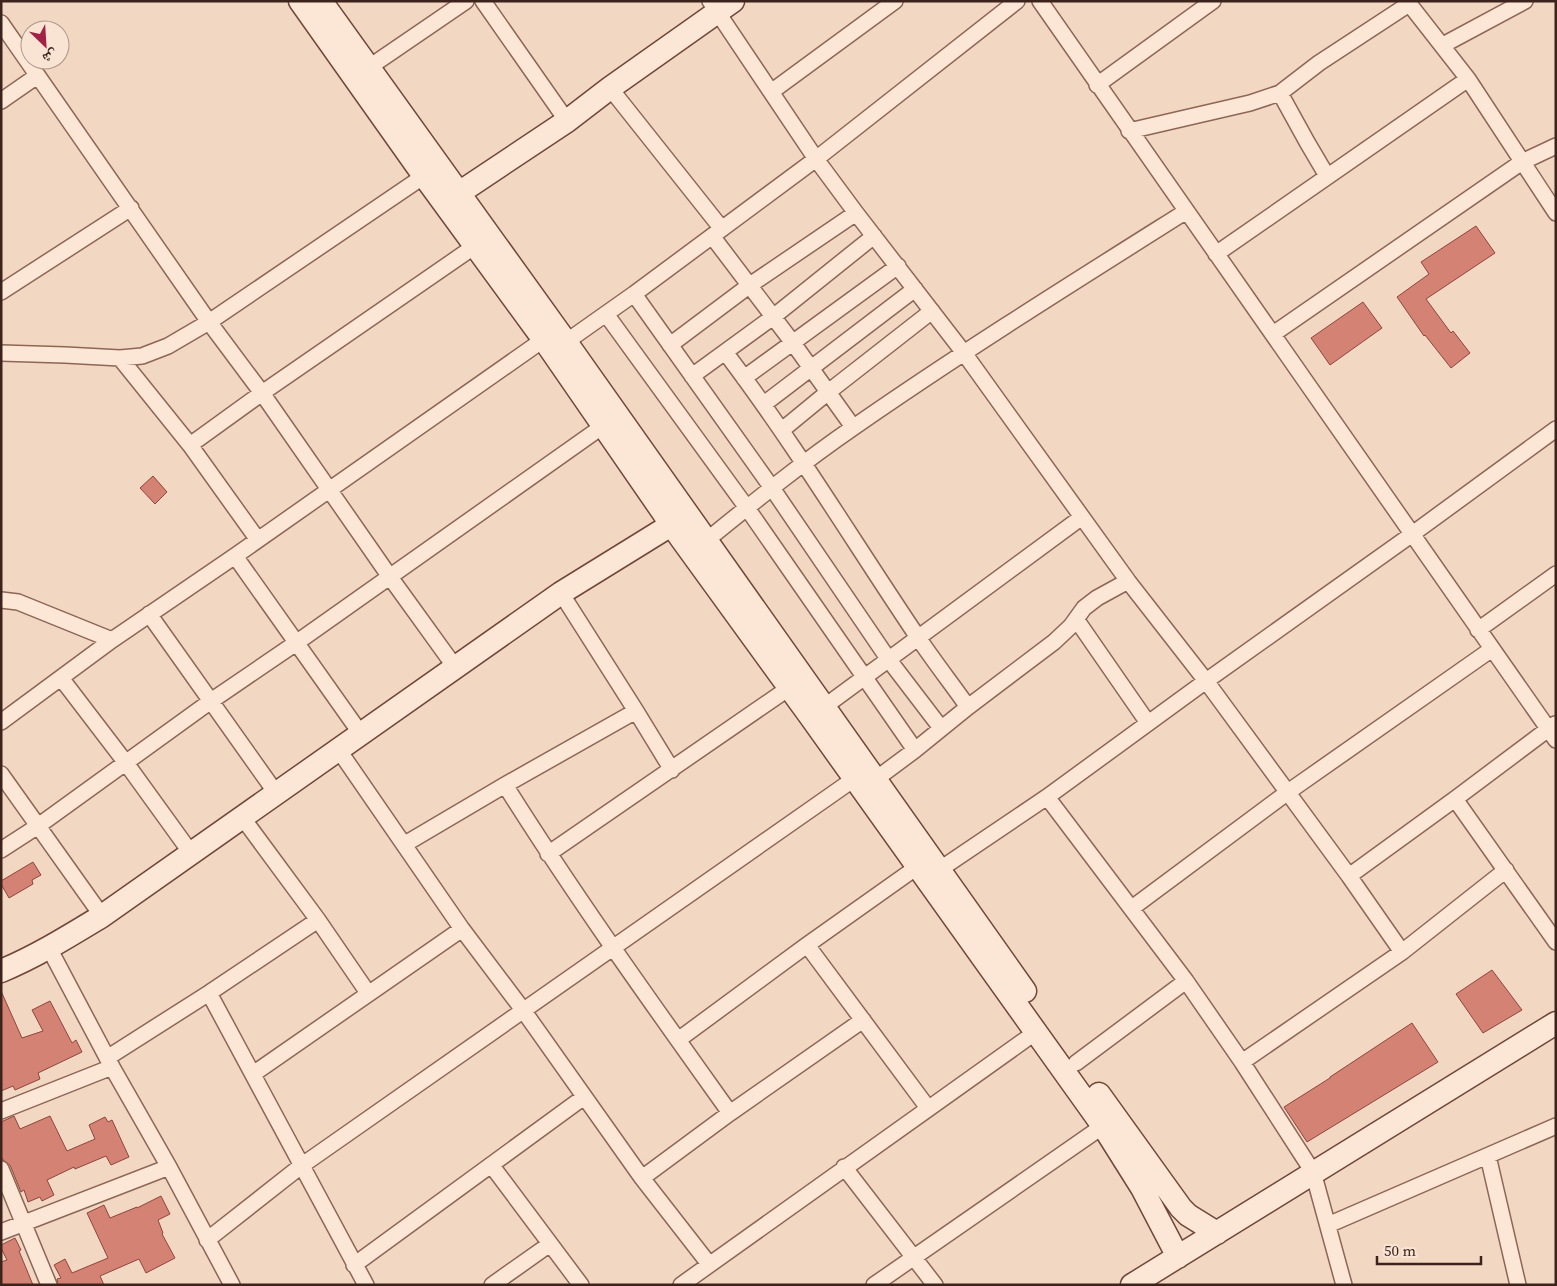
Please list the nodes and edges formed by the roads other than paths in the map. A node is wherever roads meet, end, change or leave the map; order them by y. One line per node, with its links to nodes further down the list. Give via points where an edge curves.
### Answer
1 (300, 1): 27 (street)
2 (321, 1): 14 (street)
3 (466, 1): 14 (street)
4 (483, 1): 22 (street)
5 (894, 1): 19 (street)
6 (1017, 1): 25 (street)
7 (1040, 1): 17 (street)
8 (1212, 1): 17 (street)
9 (1525, 1): 13 (street)
10 (1408, 2): 13 (street); 20 (street)
11 (720, 5): 18 (street); 19 (street)
12 (1, 23): 15 (street)
13 (1443, 45): 16 (street)
14 (368, 68): 29 (street)
15 (37, 76): 21 (street); 30 (street)
16 (1468, 78): 26 (street); 28 (street)
17 (1097, 85): 23 (street)
18 (610, 88): 22 (street); 34 (street)
19 (771, 92): 25 (street)
20 (1280, 93): 23 (street, via 1240,106); 28 (street)
21 (1, 100)
22 (567, 121): 29 (street)
23 (1129, 131): 31 (street)
24 (1556, 146): 26 (street)
25 (816, 159): 32 (street); 34 (street)
26 (1522, 162): 33 (street); 47 (street)
27 (424, 176): 29 (street); 46 (street)
28 (1327, 176): 37 (street)
29 (452, 198): 36 (street); 48 (street)
30 (131, 208): 41 (street); 46 (street)
31 (1185, 212): 37 (street); 53 (street)
32 (856, 213): 35 (street); 39 (street)
33 (1556, 213)
34 (717, 232): 39 (street); 42 (street)
35 (874, 236): 38 (street); 45 (street)
36 (475, 246): 48 (street); 58 (street)
37 (1216, 254): 47 (street)
38 (898, 266): 40 (street); 49 (street)
39 (750, 285): 45 (street); 50 (street)
40 (915, 289): 43 (street); 55 (street)
41 (1, 292)
42 (634, 294): 44 (street); 50 (street)
43 (932, 311): 53 (street); 59 (street)
44 (606, 314): 48 (street); 69 (street)
45 (773, 317): 49 (street); 51 (street)
46 (208, 322): 54 (street, via 168,346 142,356); 58 (street)
47 (1273, 334): 72 (street)
48 (556, 337): 61 (street); 68 (street); 71 (street)
49 (792, 343): 55 (street); 57 (street)
50 (670, 345): 56 (street)
51 (725, 352): 56 (street); 57 (street)
52 (1, 353): 54 (street)
53 (964, 353): 62 (street); 70 (street)
54 (120, 358): 65 (street)
55 (810, 369): 59 (street); 60 (street)
56 (692, 376): 67 (street)
57 (744, 378): 60 (street)
58 (262, 393): 65 (street); 68 (street)
59 (827, 393): 62 (street); 64 (street)
60 (764, 404): 64 (street)
61 (603, 426): 71 (street); 76 (street)
62 (853, 427): 66 (street)
63 (1556, 428): 72 (street)
64 (782, 430): 66 (street)
65 (190, 445): 73 (street)
66 (804, 463): 67 (street); 83 (street)
67 (772, 488): 69 (street); 87 (street)
68 (330, 490): 73 (street); 76 (street)
69 (747, 508): 71 (street); 90 (street)
70 (1082, 517): 77 (street); 83 (street)
71 (689, 532): 78 (street); 92 (street); 94 (street)
72 (1411, 535): 82 (street); 91 (street)
73 (258, 540): 74 (street)
74 (236, 556): 80 (street); 85 (street)
75 (1556, 574): 82 (street)
76 (390, 577): 85 (street); 88 (street)
77 (1128, 580): 81 (street, via 1097,598); 91 (street)
78 (561, 593): 88 (street); 96 (street)
79 (1, 600): 84 (street, via 18,602)
80 (149, 614): 84 (street); 93 (street)
81 (1076, 619): 95 (street, via 1054,642); 98 (street)
82 (1478, 630): 86 (street)
83 (918, 637): 87 (street); 95 (street)
84 (112, 640): 89 (street)
85 (296, 643): 93 (street); 101 (street)
86 (1492, 649): 100 (street); 109 (street)
87 (889, 660): 90 (street); 99 (street)
88 (455, 667): 101 (street)
89 (61, 678): 97 (street); 104 (street)
90 (864, 678): 94 (street); 103 (street)
91 (1206, 681): 98 (street); 109 (street)
92 (789, 688): 105 (street); 107 (street)
93 (210, 701): 104 (street); 110 (street)
94 (824, 706): 107 (street)
95 (968, 707): 99 (street)
96 (636, 711): 105 (street); 108 (street)
97 (1, 722)
98 (1148, 723): 111 (street)
99 (941, 728): 103 (street)
100 (1553, 731): 112 (street)
101 (361, 734): 102 (street)
102 (338, 749): 110 (street); 115 (street)
103 (915, 750): 107 (street)
104 (126, 763): 114 (street); 117 (street)
105 (672, 770): 118 (street)
106 (1, 774): 114 (street)
107 (865, 779): 120 (street); 129 (street)
108 (505, 785): 115 (street); 118 (street)
109 (1288, 792): 121 (street); 122 (street)
110 (276, 793): 113 (street)
111 (1047, 796): 120 (street); 122 (street)
112 (1455, 799): 119 (street); 121 (street)
113 (242, 817): 117 (street); 124 (street)
114 (38, 826): 116 (street); 123 (street)
115 (405, 844): 125 (street)
116 (1, 850)
117 (191, 853): 123 (street)
118 (548, 854): 129 (street)
119 (1506, 870): 126 (street); 130 (street)
120 (928, 872): 127 (street); 138 (street); 142 (street)
121 (1348, 876): 130 (street)
122 (1132, 908): 132 (street)
123 (102, 916): 128 (street)
124 (318, 920): 133 (street); 134 (street)
125 (462, 929): 134 (street); 135 (street)
126 (1556, 942)
127 (807, 945): 136 (street); 139 (street)
128 (49, 948): 131 (street); 141 (street)
129 (613, 948): 135 (street); 139 (street)
130 (1402, 952): 140 (street)
131 (1, 971)
132 (1186, 981): 140 (street); 142 (street)
133 (209, 992): 141 (street); 143 (street)
134 (368, 993): 143 (street)
135 (522, 1010): 144 (street); 151 (street)
136 (863, 1020): 145 (street); 147 (street)
137 (1556, 1023): 156 (street)
138 (1036, 1032): 145 (street); 148 (street)
139 (678, 1040): 147 (street)
140 (1242, 1062): 156 (street)
141 (109, 1063): 146 (street); 153 (street)
142 (1076, 1063): 161 (street, via 1181,1208)
143 (253, 1074): 151 (street)
144 (584, 1097): 152 (street); 157 (street)
145 (928, 1108): 154 (street)
146 (1, 1111)
147 (730, 1113): 157 (street)
148 (1103, 1126): 164 (street); 165 (street, via 1142,1188)
149 (1556, 1126): 150 (street)
150 (1488, 1156): 159 (street); 178 (street)
151 (301, 1166): 162 (street); 167 (street)
152 (492, 1166): 163 (street); 167 (street)
153 (169, 1167): 158 (street); 162 (street)
154 (844, 1167): 164 (street); 166 (street)
155 (1, 1169): 158 (street)
156 (1313, 1172): 159 (street); 161 (street)
157 (642, 1178): 166 (street)
158 (23, 1224): 160 (street); 168 (street)
159 (1328, 1225): 177 (street)
160 (1, 1232)
161 (1217, 1233): 165 (street)
162 (208, 1240): 169 (street)
163 (550, 1244): 171 (street); 172 (street)
164 (914, 1257): 174 (street); 175 (street)
165 (1178, 1257): 176 (street)
166 (709, 1264): 173 (street)
167 (354, 1265): 170 (street)
168 (49, 1285)
169 (232, 1285)
170 (366, 1285)
171 (492, 1285)
172 (581, 1285)
173 (681, 1285)
174 (874, 1285)
175 (935, 1285)
176 (1132, 1285)
177 (1344, 1285)
178 (1518, 1285)

